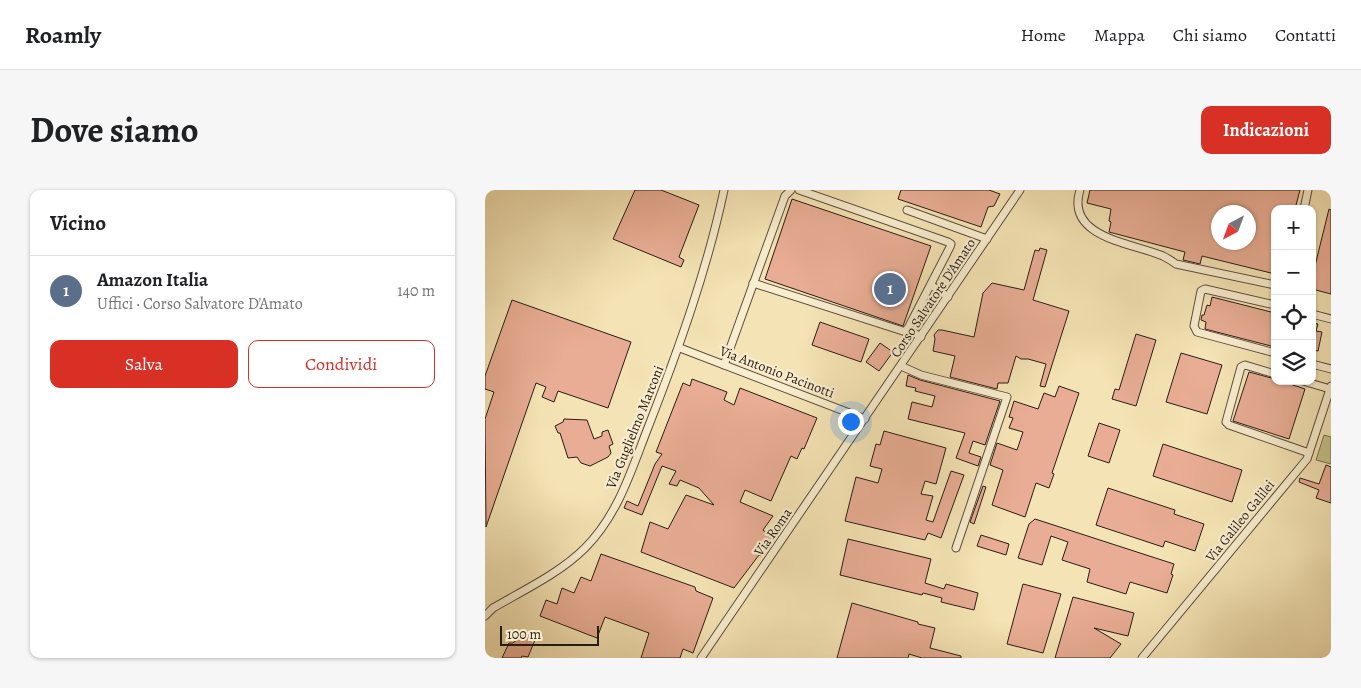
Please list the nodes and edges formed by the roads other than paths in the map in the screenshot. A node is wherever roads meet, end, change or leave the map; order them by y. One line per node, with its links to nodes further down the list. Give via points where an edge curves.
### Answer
1 (724, 190): 19 (street, Via Guglielmo Marconi)
2 (791, 190): 10 (street, via 785,196)
3 (799, 190): 12 (street, via 951,244)
4 (1021, 190): 9 (street, Corso Salvatore D'Amato)
5 (1080, 190): 11 (street, via 1078,210 1090,228 1103,236 1163,256 1176,264)
6 (1308, 190): 7 (street)
7 (1304, 205)
8 (907, 210): 9 (street)
9 (987, 239): 13 (street, Corso Salvatore D'Amato)
10 (753, 283): 17 (street, via 906,332); 21 (street)
11 (1271, 284)
12 (931, 285): 13 (street); 17 (street)
13 (949, 297): 18 (street, Corso Salvatore D'Amato)
14 (1271, 304): 20 (street, via 1205,289 1201,291 1193,326 1197,332)
15 (1316, 315): 16 (street)
16 (1331, 318)
17 (907, 329): 18 (street)
18 (921, 337): 23 (street, Corso Salvatore D'Amato)
19 (680, 348): 21 (street, Via Antonio Pacinotti); 31 (street, Via Guglielmo Marconi, via 621,498 604,524 585,548 565,564)
20 (1271, 352)
21 (724, 365): 28 (street, Via Antonio Pacinotti)
22 (1316, 365): 24 (street)
23 (901, 366): 28 (street, Corso Salvatore D'Amato); 30 (street, via 921,375 1007,397)
24 (1331, 369)
25 (1271, 373): 29 (street, via 1245,365 1241,367 1226,422)
26 (1316, 384): 27 (street)
27 (1331, 387): 29 (street, Via Galileo Galilei)
28 (865, 419): 32 (street, Via Roma)
29 (1309, 453): 33 (street, Via Galileo Galilei)
30 (955, 548)
31 (485, 616)
32 (701, 658)
33 (1142, 658)

